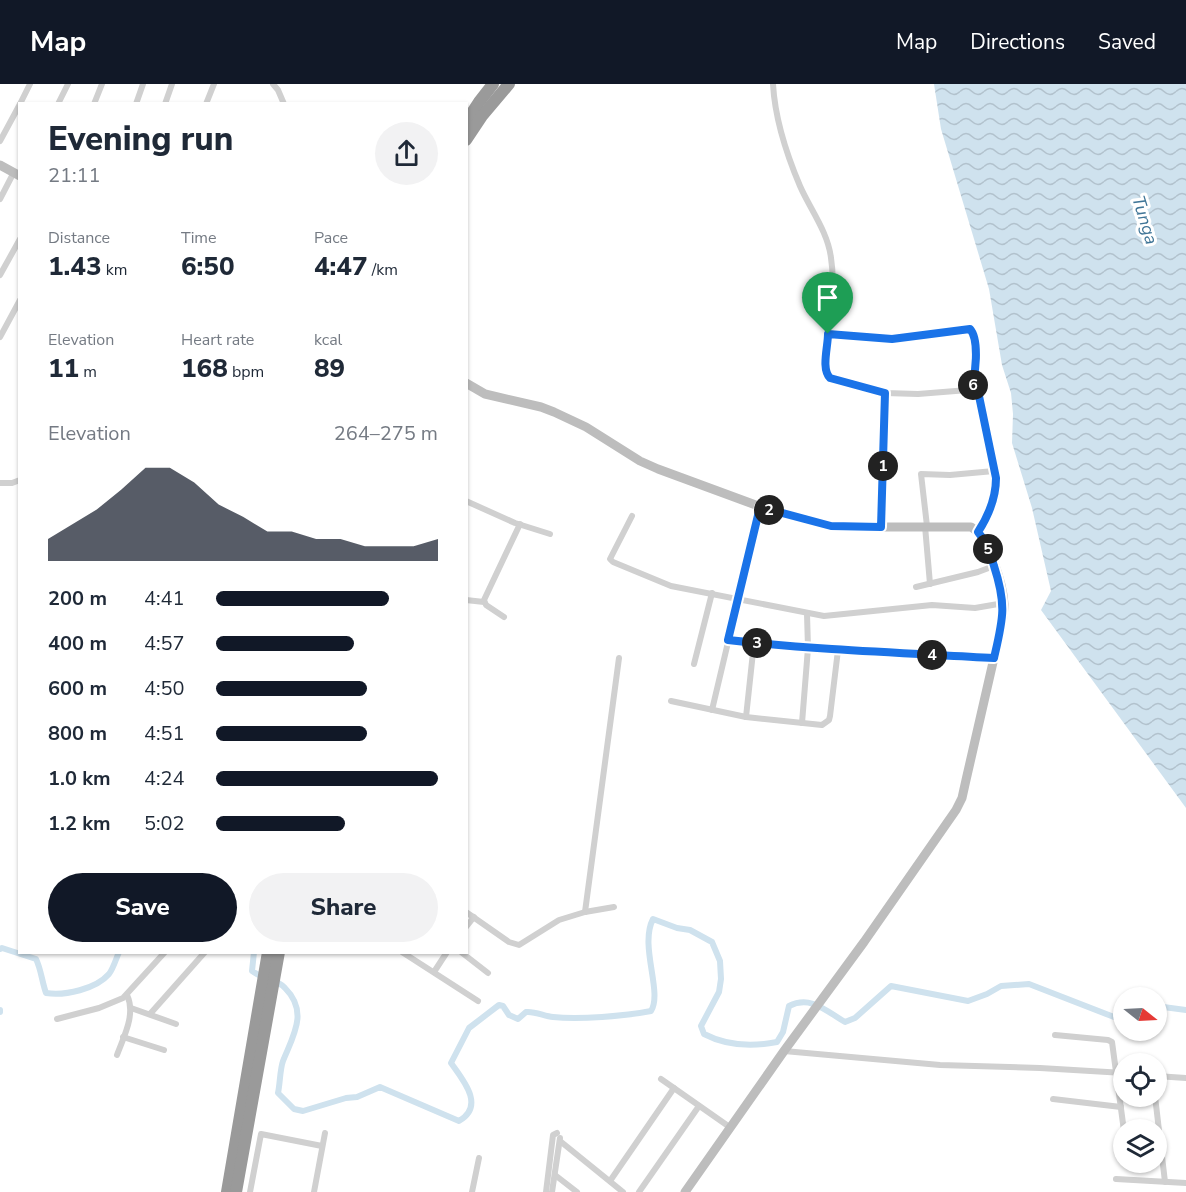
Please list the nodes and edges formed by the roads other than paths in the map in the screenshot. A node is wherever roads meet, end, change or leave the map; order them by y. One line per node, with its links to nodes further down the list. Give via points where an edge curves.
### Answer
1 (30, 84): 11 (street)
2 (68, 84): 12 (street)
3 (102, 84): 13 (street)
4 (144, 84): 14 (street)
5 (172, 84): 15 (street)
6 (214, 84): 16 (street)
7 (273, 84): 17 (street)
8 (493, 84): 19 (highway, via 479,102)
9 (509, 84): 20 (highway)
10 (773, 84): 28 (street, via 776,118 783,140 831,257)
11 (21, 102)
12 (59, 102)
13 (95, 102)
14 (137, 102)
15 (166, 102)
16 (207, 102)
17 (283, 102)
18 (18, 108): 21 (street)
19 (468, 130)
20 (468, 131)
21 (0, 141)
22 (0, 165): 23 (street)
23 (17, 174): 24 (street)
24 (0, 199)
25 (18, 243): 26 (street)
26 (0, 275)
27 (18, 304): 29 (street)
28 (828, 334): 31 (street, via 892,339 972,329); 32 (street, via 827,375)
29 (0, 337)
30 (468, 384): 37 (street, via 485,394 554,412 640,461)
31 (972, 390): 32 (street); 33 (street, via 979,396)
32 (885, 393): 41 (street)
33 (994, 471): 40 (street, via 921,474); 42 (street, via 996,488)
34 (18, 481): 35 (street)
35 (0, 483)
36 (468, 502): 39 (street)
37 (760, 507): 41 (street, via 831,526); 49 (street)
38 (632, 516): 47 (street, via 611,555 613,562 671,586)
39 (520, 524): 43 (street); 50 (street)
40 (926, 526): 41 (street); 42 (street, via 967,526); 45 (street)
41 (881, 527)
42 (978, 532): 44 (street)
43 (549, 534)
44 (994, 566): 45 (street); 51 (street)
45 (930, 584): 46 (street)
46 (916, 587)
47 (712, 593): 49 (street); 60 (street)
48 (468, 600): 50 (street)
49 (738, 600): 52 (street); 54 (street)
50 (484, 602): 53 (street)
51 (1004, 603): 52 (street, via 971,609 932,605); 59 (street)
52 (807, 614): 56 (street)
53 (504, 617)
54 (728, 640): 55 (street); 62 (street)
55 (754, 643): 56 (street); 63 (street)
56 (808, 648): 57 (street); 64 (street)
57 (838, 650): 59 (street); 64 (street, via 829,720 822,725)
58 (619, 658): 66 (street)
59 (994, 658): 88 (street, via 956,810)
60 (694, 664)
61 (671, 701): 62 (street)
62 (712, 711): 63 (street)
63 (746, 717): 64 (street)
64 (802, 723)
65 (614, 907): 66 (street)
66 (585, 912): 68 (street, via 559,920 519,945 508,942)
67 (468, 913): 68 (street)
68 (474, 917): 69 (street)
69 (468, 924)
70 (163, 954): 79 (street)
71 (203, 954): 82 (street)
72 (405, 954): 76 (street)
73 (446, 954): 76 (street)
74 (463, 954): 77 (street)
75 (270, 962): 78 (highway)
76 (434, 972): 80 (street)
77 (488, 973)
78 (267, 992): 112 (highway); 113 (highway)
79 (127, 995): 81 (street); 83 (street, via 99,1008)
80 (478, 1002)
81 (131, 1008): 82 (street); 86 (street)
82 (150, 1014): 84 (street)
83 (57, 1019)
84 (176, 1024)
85 (1055, 1035): 89 (street, via 1111,1041)
86 (123, 1037): 87 (street); 90 (street)
87 (164, 1050)
88 (783, 1051): 91 (street, via 940,1065); 101 (street)
89 (1114, 1053)
90 (117, 1055)
91 (1113, 1073)
92 (1167, 1077): 93 (street)
93 (1186, 1078)
94 (661, 1079): 95 (street)
95 (674, 1088): 97 (street); 109 (street)
96 (1053, 1099): 98 (street)
97 (699, 1106): 101 (street); 121 (street)
98 (1113, 1106)
99 (1120, 1107): 100 (street)
100 (1122, 1119)
101 (731, 1128): 122 (street)
102 (325, 1133): 104 (street)
103 (560, 1140): 107 (street); 109 (street); 117 (street, via 559,1134 554,1134)
104 (322, 1146): 114 (street, via 261,1134); 115 (street)
105 (478, 1158): 116 (street)
106 (1163, 1173): 110 (street)
107 (555, 1175): 118 (street); 119 (street)
108 (1116, 1179): 110 (street)
109 (610, 1181): 120 (street)
110 (1165, 1182): 111 (street)
111 (1186, 1184)
112 (227, 1192)
113 (236, 1192)
114 (250, 1192)
115 (314, 1192)
116 (472, 1192)
117 (546, 1192)
118 (552, 1192)
119 (577, 1192)
120 (623, 1192)
121 (639, 1192)
122 (685, 1192)

